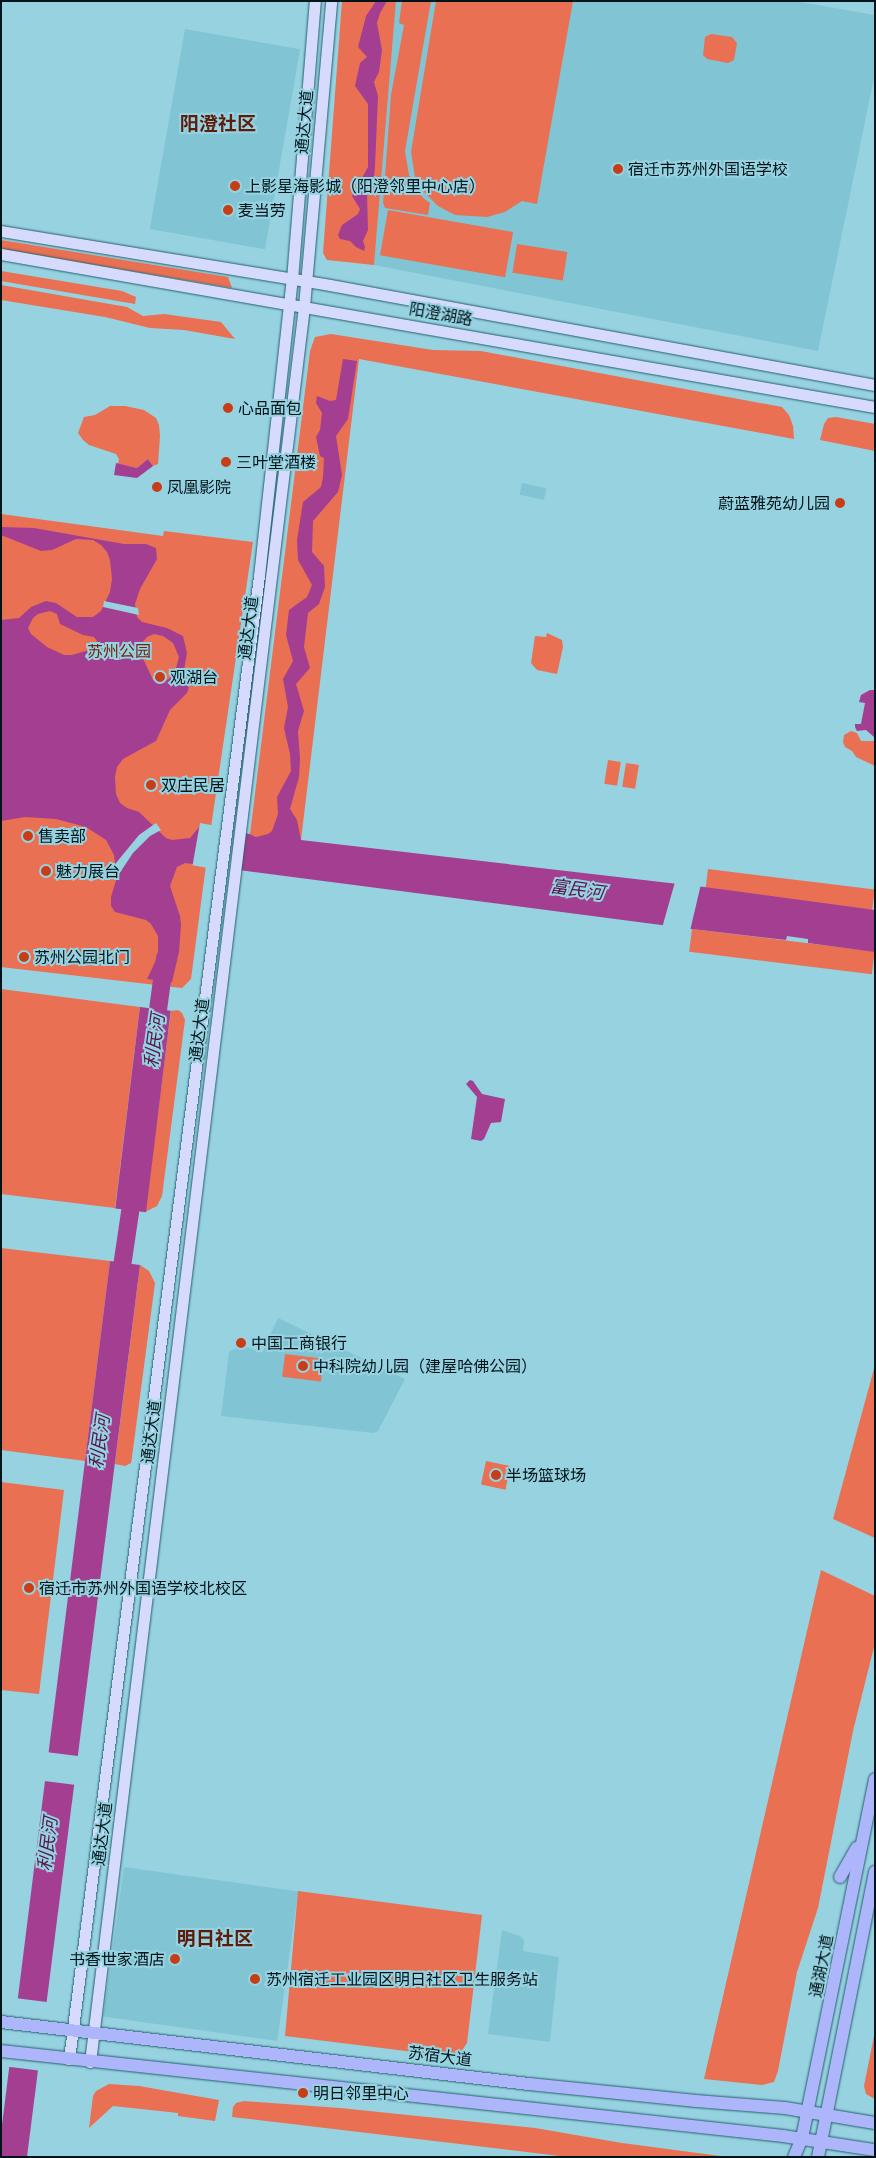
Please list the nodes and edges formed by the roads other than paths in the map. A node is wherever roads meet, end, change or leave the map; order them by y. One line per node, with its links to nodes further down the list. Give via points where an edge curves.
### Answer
1 (315, 1): 5 (main road, 通达大道)
2 (331, 1): 6 (main road, 通达大道)
3 (1, 231): 5 (main road, 阳澄湖路)
4 (1, 254): 7 (main road, 阳澄湖路)
5 (292, 279): 6 (main road, 阳澄湖路); 7 (main road, 通达大道)
6 (306, 281): 8 (main road, 通达大道); 9 (main road, 阳澄湖路)
7 (290, 304): 8 (main road, 阳澄湖路); 16 (main road, 通达大道, via 259,576 145,1479)
8 (304, 306): 10 (main road, 阳澄湖路); 17 (main road, 通达大道)
9 (875, 385)
10 (875, 407)
11 (875, 1779): 12 (main road, 通湖大道)
12 (863, 1837): 14 (main road); 21 (main road, 通湖大道)
13 (875, 1872): 22 (main road)
14 (840, 1877)
15 (1, 2022): 16 (main road, 苏宿大道)
16 (68, 2031): 17 (main road, 苏宿大道); 19 (main road, 通达大道)
17 (93, 2034): 20 (main road, 通达大道); 21 (main road, 苏宿大道, via 539,2085)
18 (1, 2051): 19 (main road)
19 (65, 2058): 20 (main road)
20 (90, 2062): 24 (main road)
21 (808, 2111): 22 (main road, 苏宿大道); 24 (main road, 通湖大道)
22 (826, 2114): 23 (main road, 苏宿大道); 25 (main road)
23 (875, 2123)
24 (802, 2138): 25 (main road); 27 (main road, 通湖大道)
25 (821, 2142): 26 (main road); 28 (main road)
26 (875, 2150)
27 (794, 2157)
28 (818, 2157)

